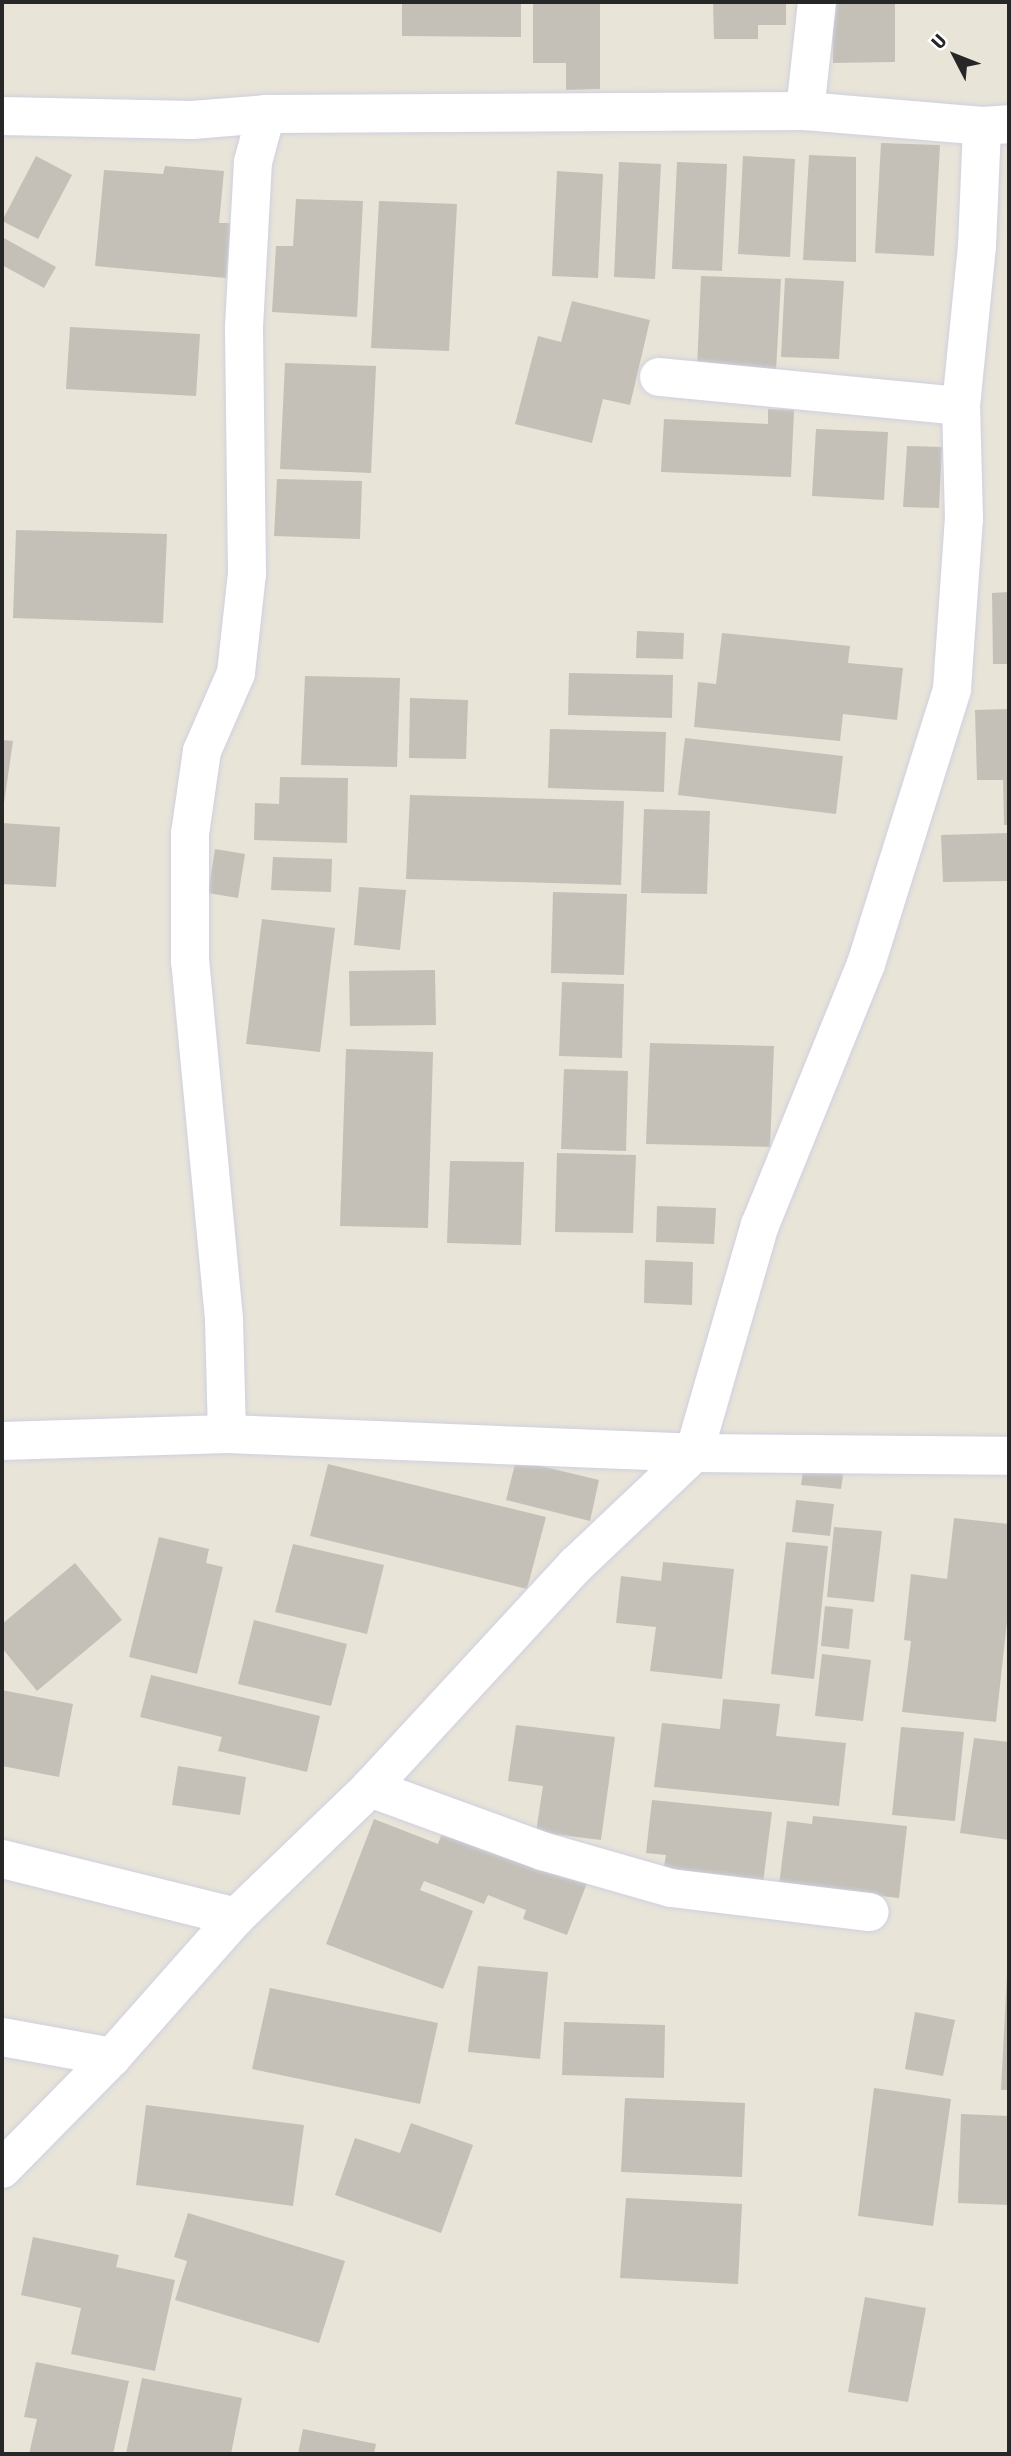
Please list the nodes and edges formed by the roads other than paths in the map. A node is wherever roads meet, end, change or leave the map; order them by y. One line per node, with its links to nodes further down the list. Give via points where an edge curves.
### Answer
1 (817, 2): 2 (street)
2 (804, 111): 3 (street); 5 (street)
3 (266, 114): 4 (street, via 192,120); 8 (street, via 253,162 244,327 247,574 236,673 202,751 190,834 190,962 223,1319)
4 (2, 116)
5 (995, 125): 7 (street)
6 (659, 377): 7 (street)
7 (961, 406): 10 (street, via 964,519 953,689 866,964 760,1225)
8 (228, 1434): 9 (street); 10 (street)
9 (2, 1441)
10 (694, 1453): 11 (street); 12 (street, via 576,1565)
11 (1009, 1456)
12 (370, 1788): 14 (street, via 542,1851 671,1888); 15 (street)
13 (2, 1859): 15 (street)
14 (870, 1912)
15 (236, 1917): 17 (street)
16 (2, 2037): 17 (street)
17 (112, 2057): 18 (street)
18 (2, 2169)

